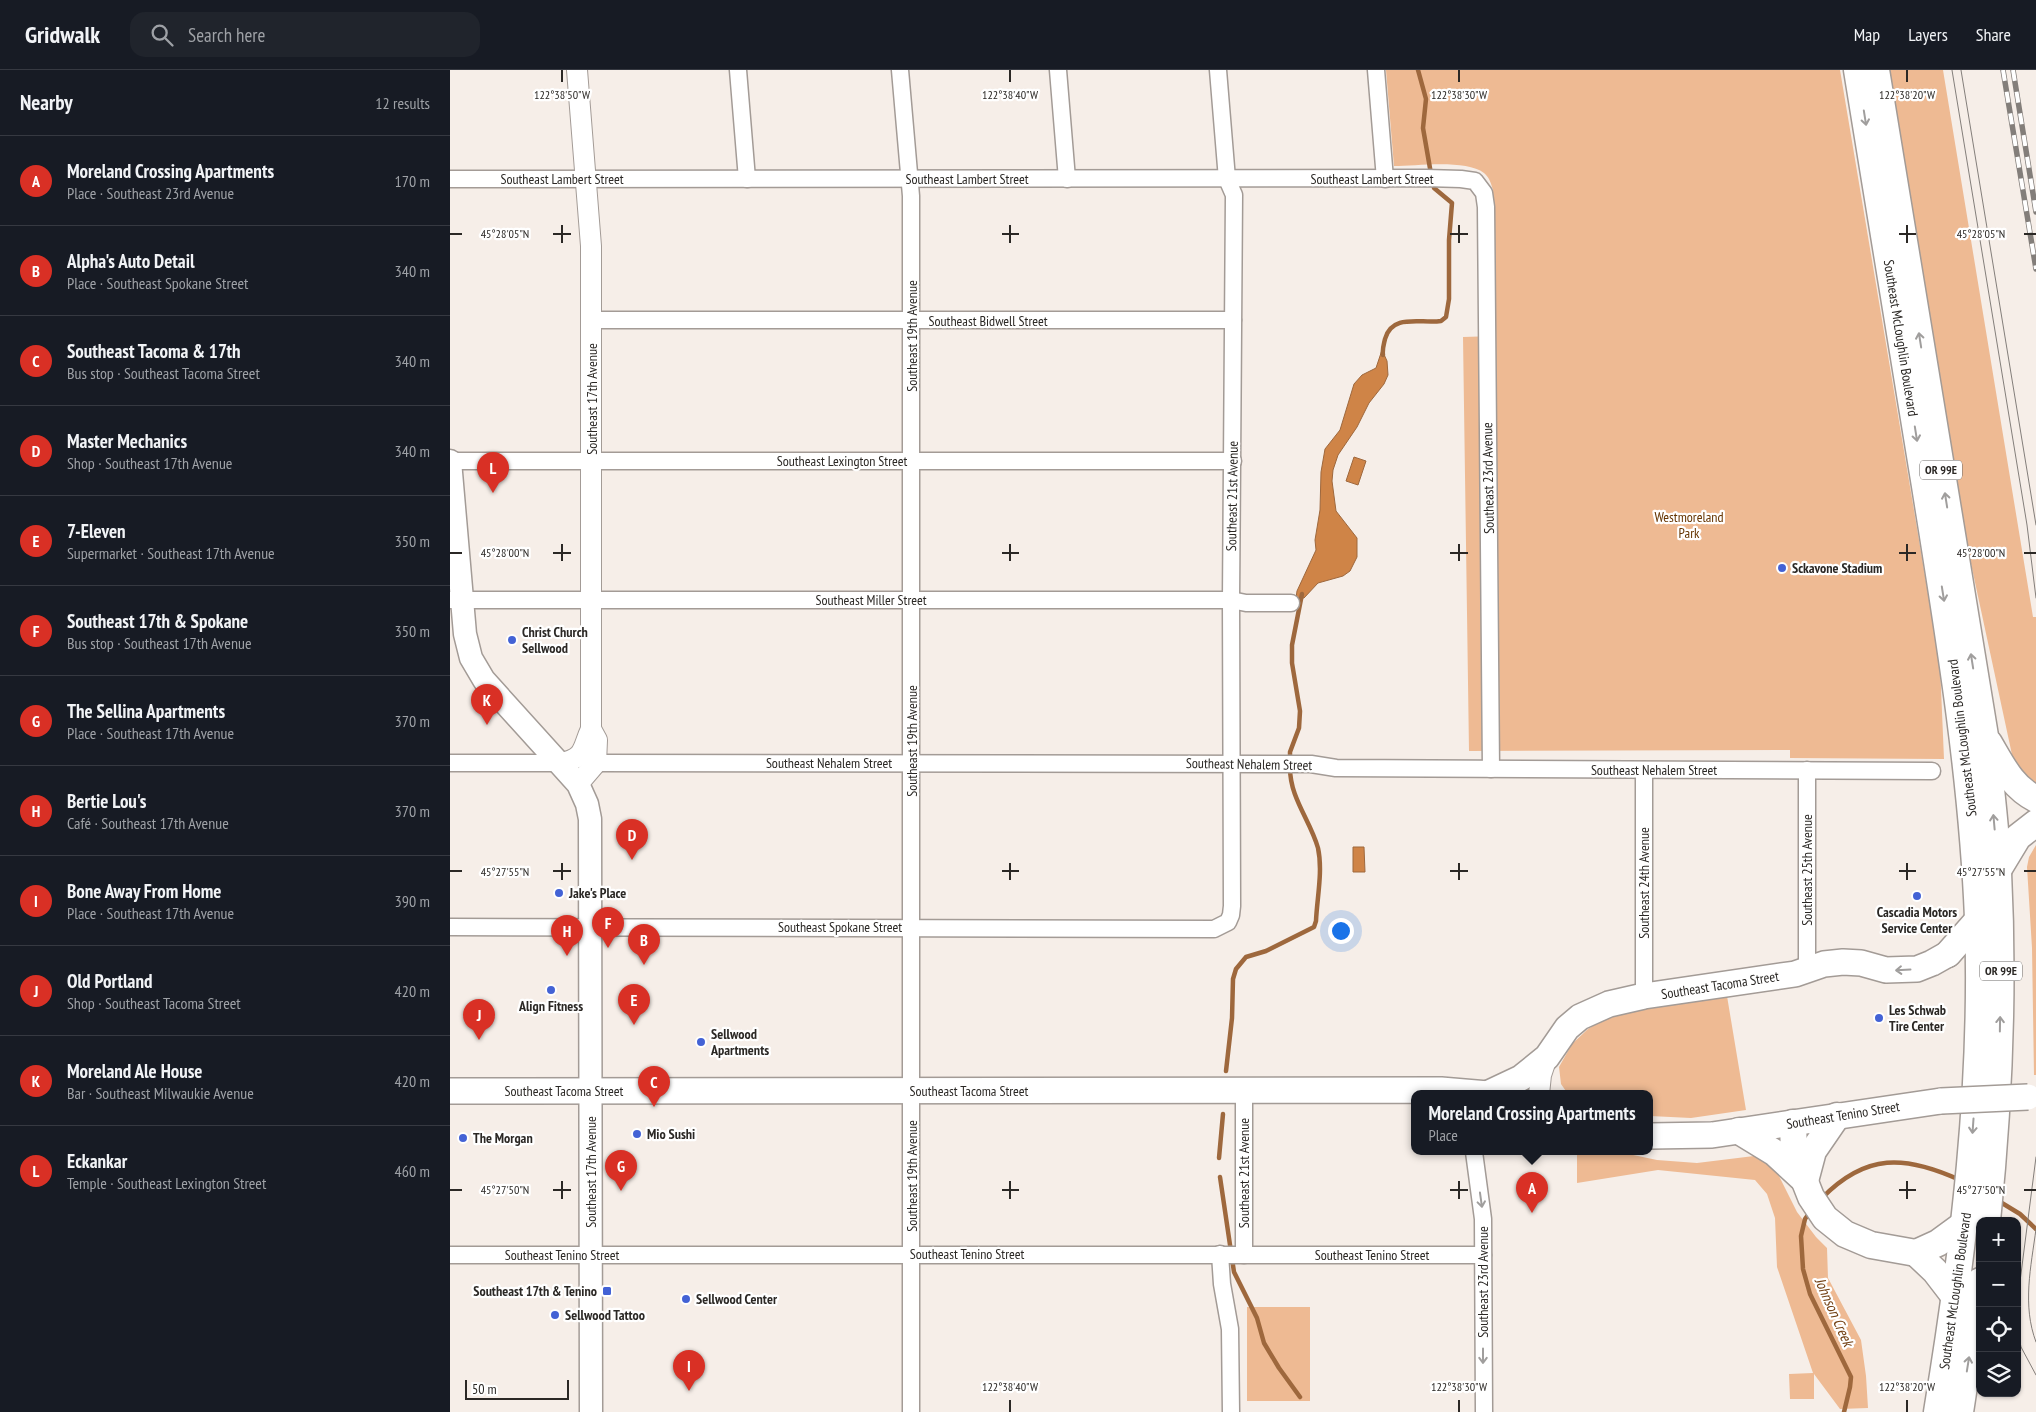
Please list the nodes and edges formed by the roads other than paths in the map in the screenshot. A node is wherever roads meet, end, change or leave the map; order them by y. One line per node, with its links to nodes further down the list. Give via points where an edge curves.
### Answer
1 (577, 70): 12 (street, Southeast 17th Avenue)
2 (738, 70): 13 (street)
3 (900, 70): 14 (street, Southeast 19th Avenue)
4 (1058, 70): 15 (street)
5 (1218, 70): 9 (street, Southeast 21st Avenue)
6 (1376, 70): 10 (street)
7 (1857, 70): 44 (highway, Southeast McLoughlin Boulevard / OR 99E, one-way to 44, via 1954,662 1970,795)
8 (1876, 70): 30 (highway, Southeast McLoughlin Boulevard / OR 99E, one-way to 8)
9 (1227, 178): 10 (street, Southeast Lambert Street); 15 (street, Southeast Lambert Street); 18 (street, Southeast 21st Avenue, via 1234,195)
10 (1385, 178): 16 (street, Southeast Lambert Street, via 1468,180)
11 (450, 179): 12 (street, Southeast Lambert Street)
12 (587, 179): 13 (street, Southeast Lambert Street); 17 (street, Southeast 17th Avenue)
13 (747, 179): 14 (street, Southeast Lambert Street)
14 (909, 179): 15 (street, Southeast Lambert Street); 19 (street, Southeast 19th Avenue)
15 (1067, 179)
16 (1482, 188): 36 (street, Southeast 23rd Avenue, via 1486,207)
17 (592, 320): 19 (street, Southeast Bidwell Street); 20 (street, Southeast 17th Avenue)
18 (1233, 320): 19 (street, Southeast Bidwell Street); 23 (street, Southeast 21st Avenue)
19 (912, 321): 22 (street, Southeast 19th Avenue)
20 (592, 460): 21 (street, Southeast Lexington Street); 22 (street, Southeast Lexington Street); 24 (street, Southeast 17th Avenue)
21 (450, 461): 25 (main road)
22 (912, 461): 23 (street, Southeast Lexington Street); 26 (street, Southeast 19th Avenue)
23 (1233, 461): 27 (street, Southeast 21st Avenue)
24 (592, 599): 25 (street, Southeast Miller Street); 26 (street, Southeast Miller Street); 29 (street, Southeast 17th Avenue)
25 (456, 600): 32 (main road, via 467,647 476,668)
26 (912, 600): 27 (street, Southeast Miller Street); 34 (street, Southeast 19th Avenue)
27 (1231, 600): 28 (street, Southeast Miller Street); 35 (street, Southeast 21st Avenue)
28 (1292, 603)
29 (592, 729): 32 (street, Southeast 17th Avenue, via 582,754 570,762); 33 (street, Southeast 17th Avenue, via 597,740)
30 (1984, 736): 41 (highway, via 2012,781); 43 (highway, Southeast McLoughlin Boulevard / OR 99E, one-way to 30)
31 (450, 763): 32 (street)
32 (561, 763): 40 (main road, Southeast 17th Avenue)
33 (596, 763): 34 (street, Southeast Nehalem Street); 40 (street)
34 (912, 763): 35 (street, Southeast Nehalem Street); 48 (street, Southeast 19th Avenue)
35 (1232, 764): 36 (street, Southeast Nehalem Street); 45 (street, Southeast 21st Avenue, via 1232,906)
36 (1491, 769): 37 (street, Southeast Nehalem Street)
37 (1644, 770): 38 (street, Southeast Nehalem Street); 51 (street, Southeast 24th Avenue)
38 (1807, 770): 39 (street, Southeast Nehalem Street); 50 (street, Southeast 25th Avenue)
39 (1932, 771)
40 (578, 784): 47 (main road, Southeast 17th Avenue, via 590,819)
41 (2036, 799)
42 (2036, 823): 43 (highway, via 2018,837)
43 (1998, 870): 66 (highway, Southeast McLoughlin Boulevard / OR 99E, one-way to 43, via 2001,1022)
44 (1978, 920): 49 (highway); 66 (highway, Southeast McLoughlin Boulevard / OR 99E, one-way to 66)
45 (1228, 922): 48 (street, Southeast Spokane Street, via 1214,928)
46 (450, 927): 47 (street, Southeast Spokane Street)
47 (592, 927): 48 (street, Southeast Spokane Street); 59 (main road, Southeast 17th Avenue)
48 (911, 927): 57 (street, Southeast 19th Avenue)
49 (1948, 954): 50 (main road, Southeast Tacoma Street, one-way to 50, via 1925,966 1901,971 1852,962 1824,964)
50 (1807, 970): 51 (main road, Southeast Tacoma Street)
51 (1644, 996): 52 (main road, Southeast Tacoma Street, via 1608,1004 1580,1017 1558,1039)
52 (1546, 1057): 54 (main road, via 1517,1080); 55 (street, Southeast Tacoma Street)
53 (1411, 1090): 58 (main road, Southeast Tacoma Street)
54 (1492, 1090)
55 (1539, 1090)
56 (450, 1091): 59 (main road, Southeast Tacoma Street)
57 (911, 1091): 58 (main road, Southeast Tacoma Street); 59 (main road, Southeast Tacoma Street); 71 (street, Southeast 19th Avenue)
58 (1244, 1091): 74 (street, Southeast 21st Avenue)
59 (592, 1092): 73 (main road, Southeast 17th Avenue)
60 (2036, 1097): 61 (main road, Southeast Tenino Street, bridge, via 1941,1101)
61 (1838, 1116): 62 (main road, Southeast Tenino Street); 67 (highway, via 1813,1151)
62 (1793, 1123): 63 (main road, Southeast Tenino Street); 67 (highway, via 1794,1154)
63 (1739, 1131): 64 (main road, Southeast Tenino Street, via 1687,1137); 67 (highway, via 1775,1153)
64 (1653, 1136)
65 (1474, 1155): 75 (street, Southeast 23rd Avenue, one-way to 75, via 1483,1219)
66 (1981, 1169): 68 (highway, Southeast McLoughlin Boulevard / OR 99E)
67 (1805, 1181): 70 (highway, via 1820,1212 1845,1234 1871,1245)
68 (1976, 1217)
69 (1976, 1222): 70 (highway); 76 (highway, Southeast McLoughlin Boulevard / OR 99E)
70 (1916, 1253): 76 (highway)
71 (912, 1254): 73 (street, Southeast Tenino Street); 74 (street, Southeast Tenino Street); 79 (street, Southeast 19th Avenue)
72 (450, 1255): 73 (street, Southeast Tenino Street)
73 (591, 1255): 78 (main road, Southeast 17th Avenue)
74 (1233, 1255): 75 (street, Southeast Tenino Street); 80 (street, Southeast 21st Avenue, via 1222,1284 1230,1329)
75 (1483, 1255): 81 (street, Southeast 23rd Avenue, one-way to 81)
76 (1955, 1296): 82 (highway, Southeast McLoughlin Boulevard / OR 99E)
77 (1976, 1307): 83 (highway, Southeast McLoughlin Boulevard, one-way to 77)
78 (591, 1412)
79 (910, 1412)
80 (1231, 1412)
81 (1484, 1412)
82 (1937, 1412)
83 (1960, 1412)

